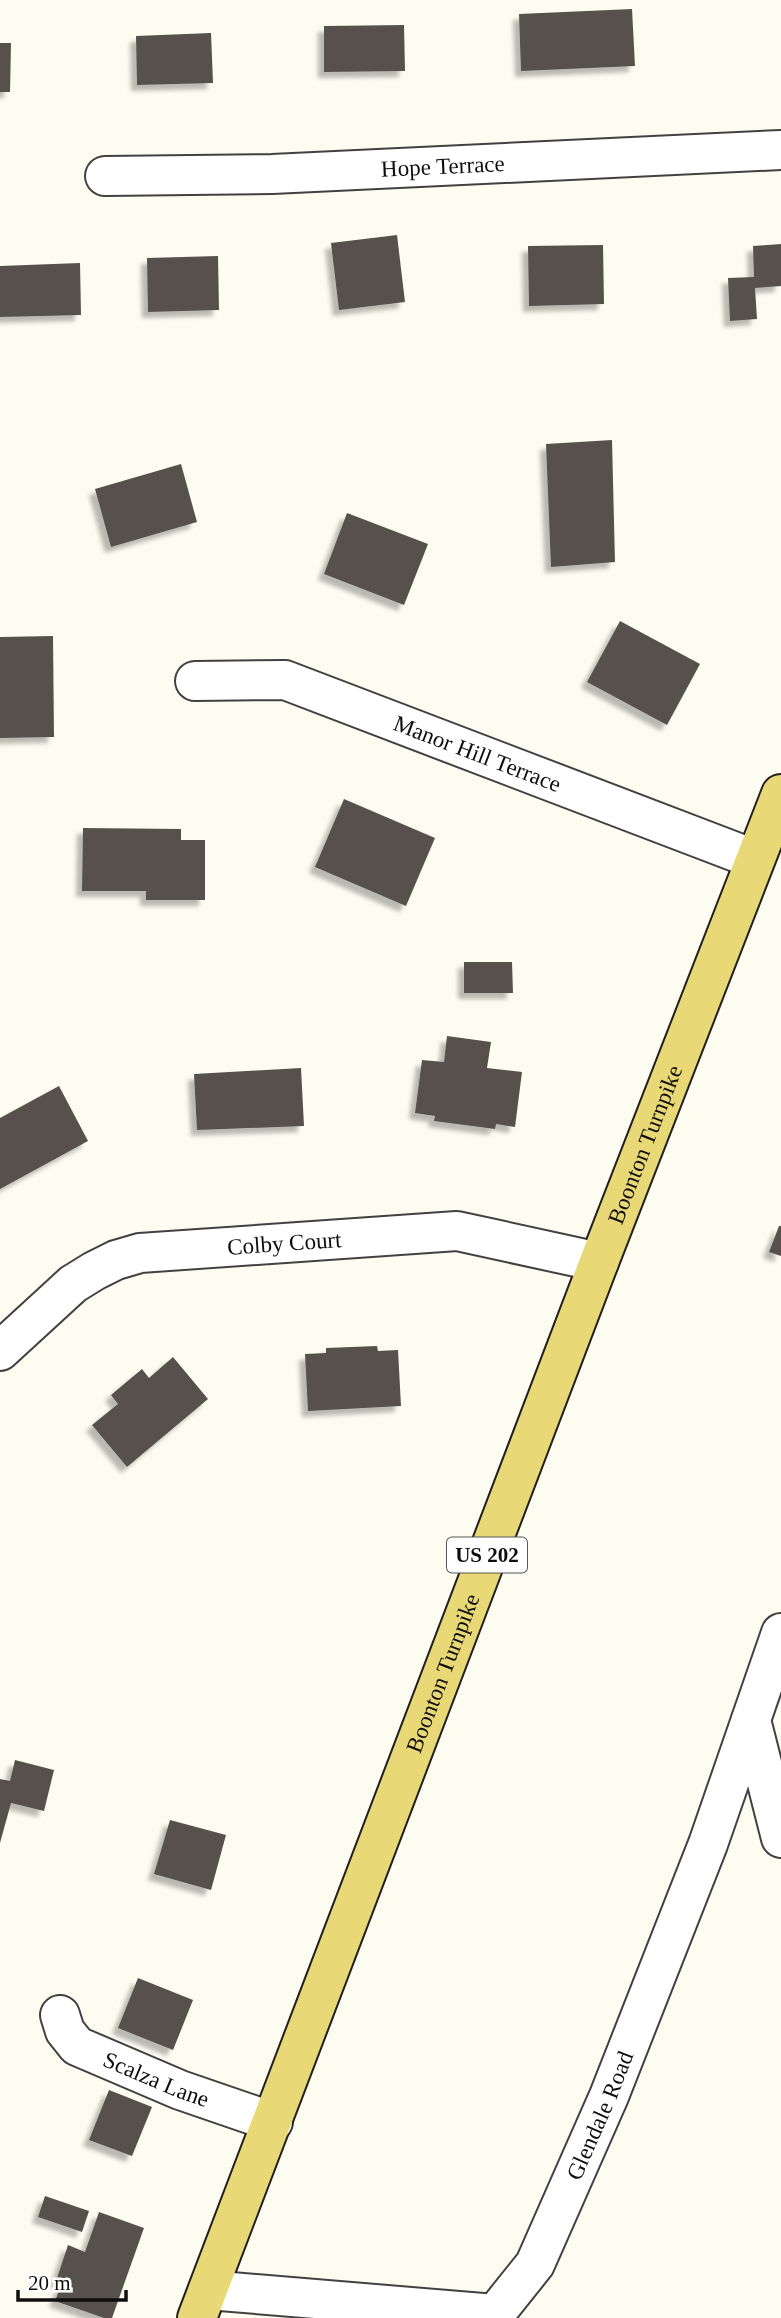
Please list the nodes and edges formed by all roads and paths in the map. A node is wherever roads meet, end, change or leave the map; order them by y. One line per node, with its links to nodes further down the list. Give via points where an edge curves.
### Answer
1 (781, 150): 2 (street, Hope Terrace, via 272,174)
2 (105, 176)
3 (195, 681): 5 (street, Manor Hill Terrace, via 285,680)
4 (781, 793): 5 (main road, Boonton Turnpike / US 202)
5 (754, 859): 6 (main road, Boonton Turnpike / US 202)
6 (599, 1262): 7 (street, Colby Court, via 457,1231 140,1253 116,1260 73,1284); 12 (main road, Boonton Turnpike / US 202)
7 (0, 1352)
8 (781, 1633): 9 (street, Glendale Road)
9 (751, 1720): 10 (street); 14 (street, Glendale Road, via 708,1844 608,2096 535,2264)
10 (781, 1839)
11 (60, 2015): 12 (street, Scalza Lane, via 65,2031 78,2046 180,2090)
12 (273, 2122): 13 (main road, Boonton Turnpike / US 202)
13 (202, 2304): 14 (street, Glendale Road)
14 (497, 2316)

